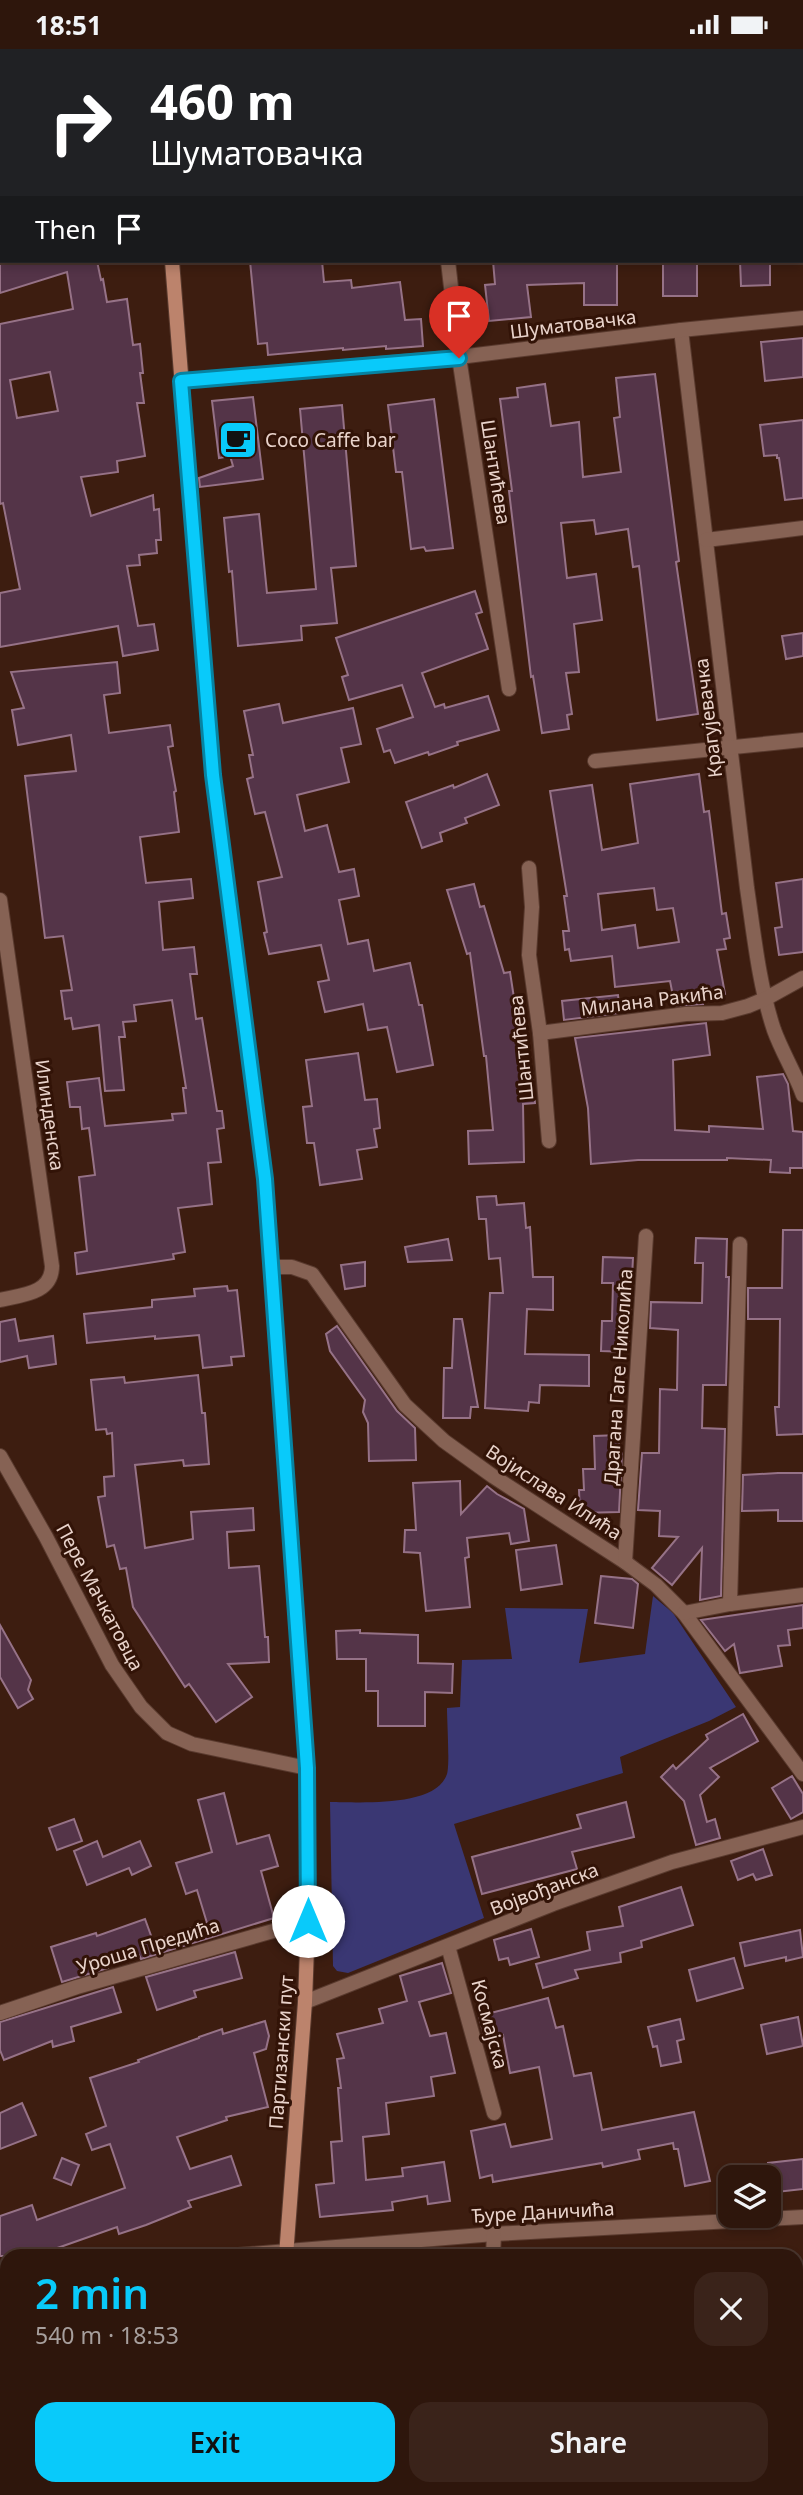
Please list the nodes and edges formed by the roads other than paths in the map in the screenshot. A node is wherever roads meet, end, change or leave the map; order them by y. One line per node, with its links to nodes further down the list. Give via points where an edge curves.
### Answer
1 (172, 263): 6 (main road, Партизански пут)
2 (448, 263): 5 (street, Шантићева)
3 (803, 318): 4 (street, Шуматовачка)
4 (681, 330): 5 (street, Шуматовачка); 8 (street, Крагујевачка)
5 (459, 358): 6 (street, Шуматовачка); 9 (street, Шантићева)
6 (181, 381): 23 (main road, Партизански пут, via 213,775 265,1179)
7 (803, 529): 8 (street)
8 (706, 540): 11 (street, Крагујевачка)
9 (509, 689)
10 (803, 740): 11 (street)
11 (731, 749): 12 (street); 17 (street, Крагујевачка)
12 (595, 761)
13 (529, 868): 18 (street, Шантићева, via 529,955)
14 (0, 900): 15 (street, Илинденска)
15 (1, 921): 24 (street, Илинденска, via 52,1276 38,1290)
16 (803, 978): 17 (street, Милана Ракића)
17 (765, 999): 18 (street, Милана Ракића, via 722,1013); 19 (street, Крагујевачка)
18 (540, 1033): 20 (street, Шантићева)
19 (803, 1094)
20 (548, 1141)
21 (646, 1236): 26 (street, Драгана Гаге Николића)
22 (740, 1244): 28 (street)
23 (272, 1267): 26 (street, Војислава Илића, via 304,1269 312,1274 405,1405 444,1441); 30 (main road, Партизански пут)
24 (0, 1300)
25 (0, 1456): 30 (street, Пере Мачкатовца, via 112,1665 141,1707 167,1733 192,1744)
26 (625, 1562): 29 (street, Војислава Илића)
27 (803, 1595): 28 (street)
28 (730, 1604): 29 (street)
29 (684, 1613): 31 (street, Војислава Илића)
30 (307, 1768): 33 (main road, Партизански пут)
31 (803, 1774)
32 (803, 1827): 34 (street, Војвођанска, via 672,1862)
33 (308, 1921): 35 (main road, Партизански пут); 36 (street, Уроша Предића)
34 (448, 1946): 35 (street, Војвођанска); 37 (street, Космајска)
35 (305, 2002): 40 (main road, Партизански пут)
36 (0, 2013)
37 (494, 2113)
38 (803, 2217): 39 (street, Ђуре Даничића)
39 (494, 2234): 41 (street, Ђуре Даничића); 42 (street)
40 (286, 2249)
41 (338, 2249)
42 (493, 2249)

